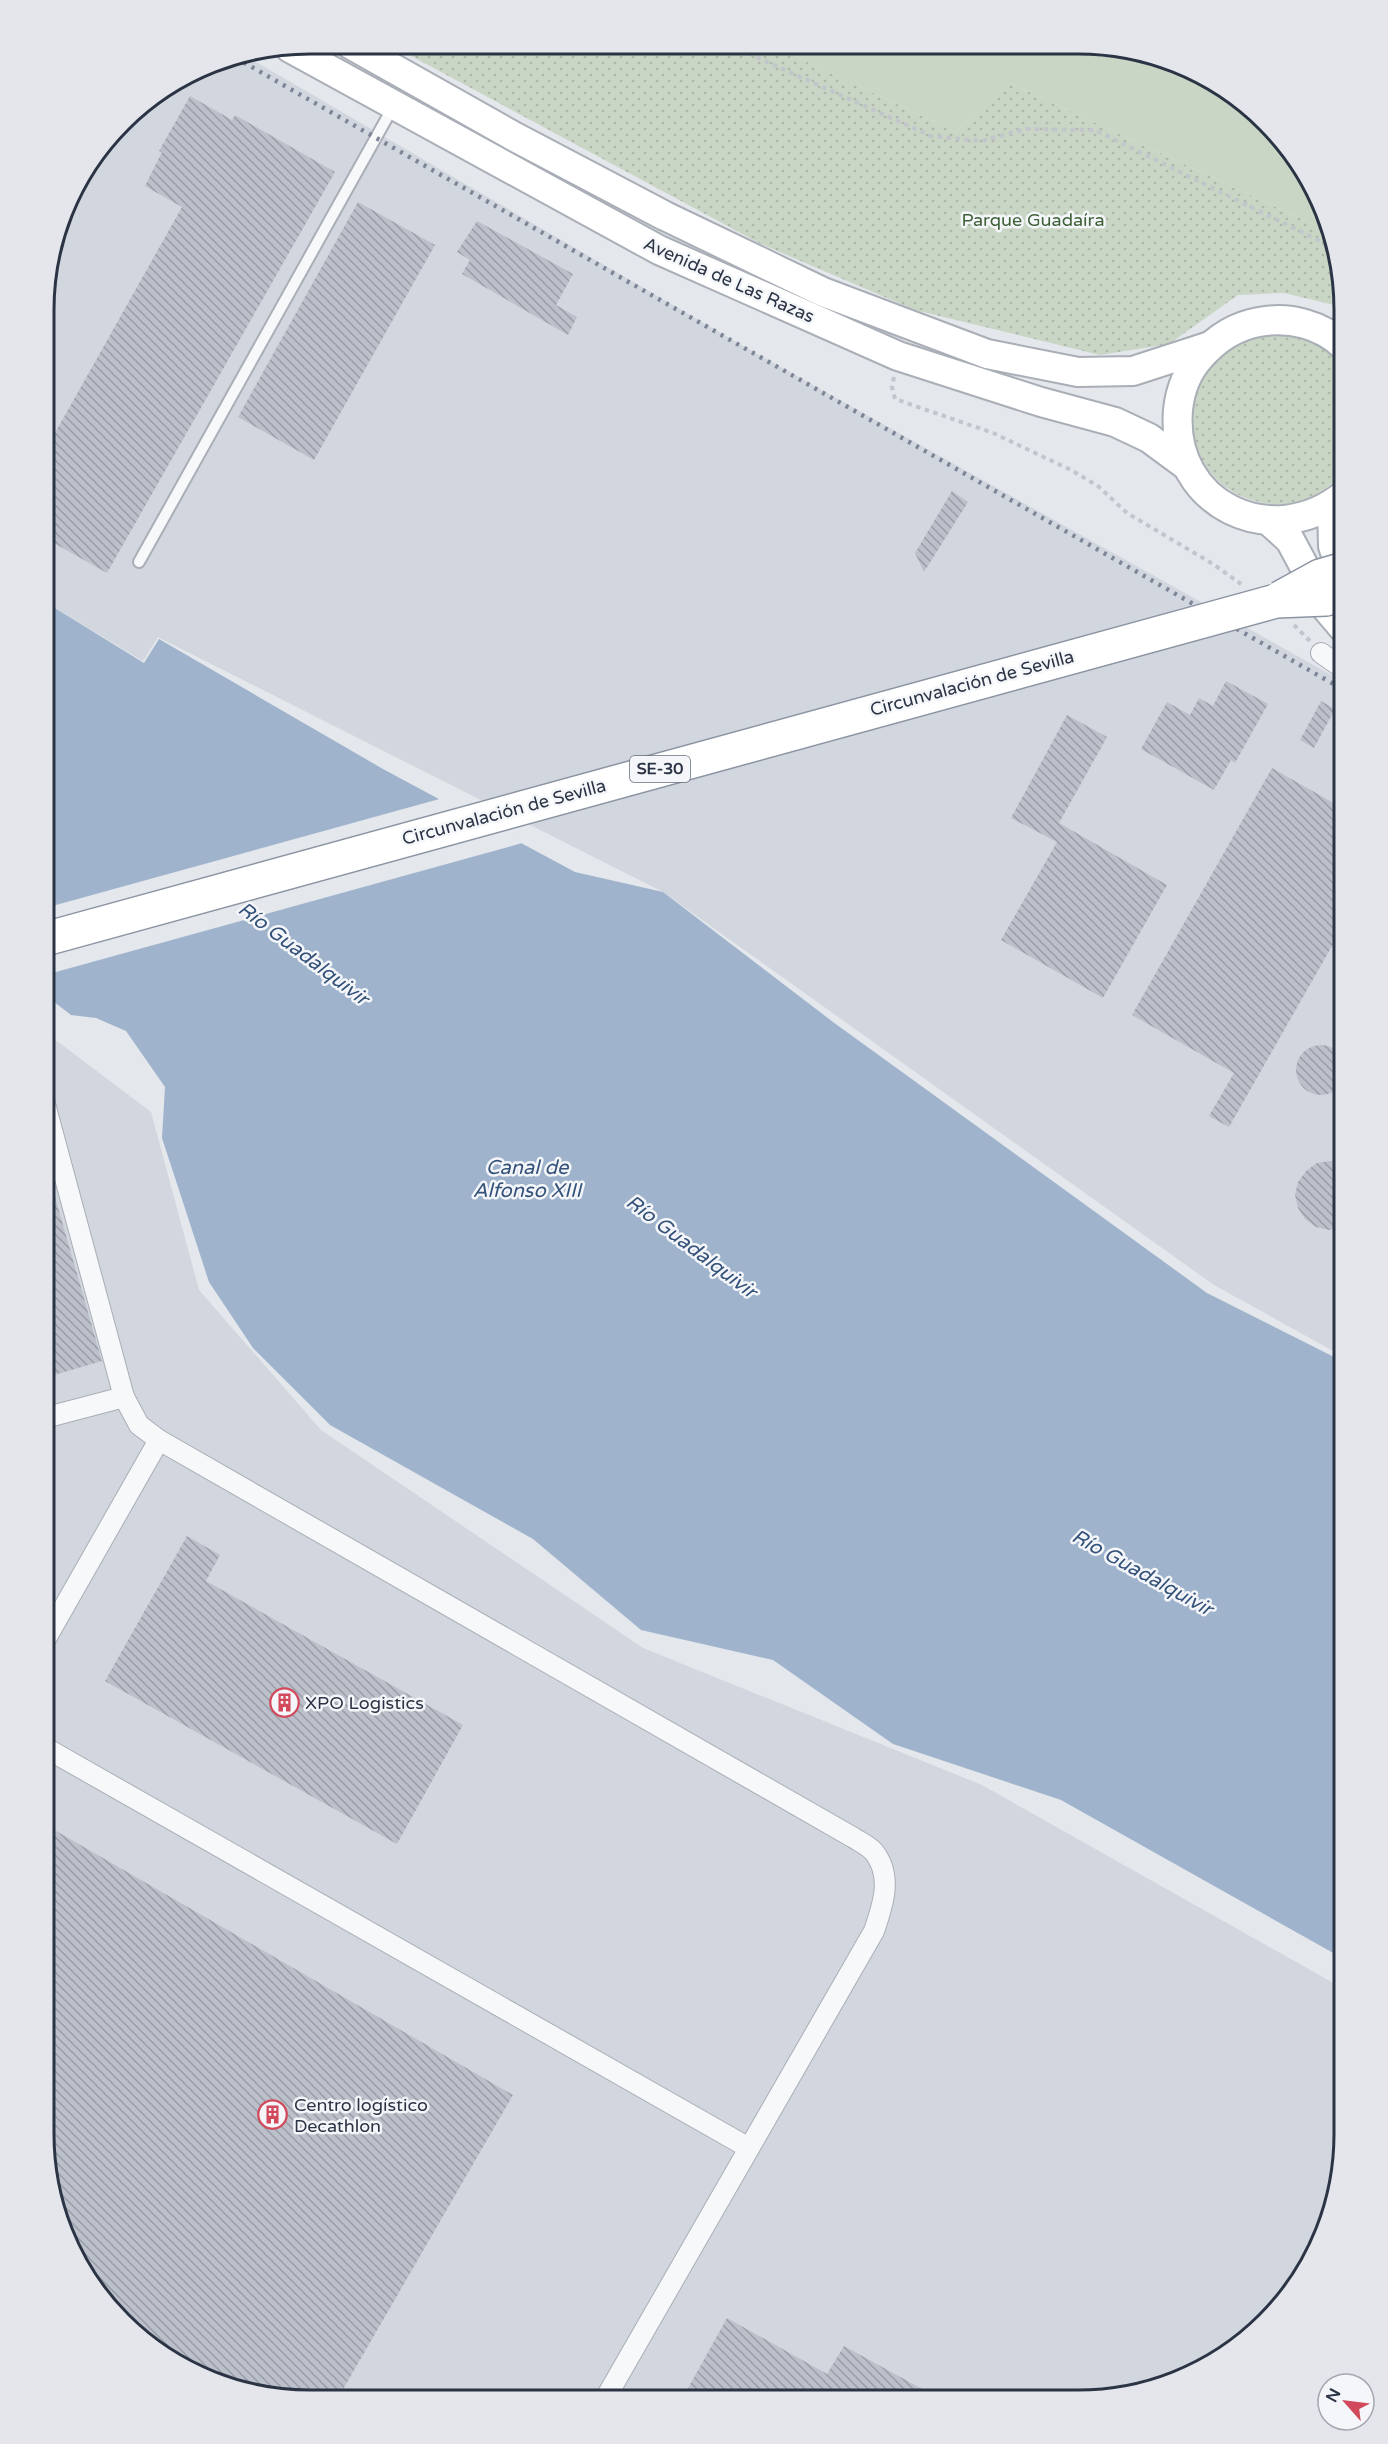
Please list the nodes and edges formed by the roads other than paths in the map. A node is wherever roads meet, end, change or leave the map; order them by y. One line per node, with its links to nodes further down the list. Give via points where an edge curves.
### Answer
1 (302, 54): 3 (main road, Avenida de Las Razas)
2 (368, 54): 5 (main road, Avenida de Las Razas, via 665,216 823,292 987,354 1078,372 1134,371)
3 (394, 106): 6 (main road, Avenida de Las Razas, via 659,250 898,356 1115,422 1149,438); 9 (lane)
4 (1334, 338): 5 (main road, via 1312,326 1282,320 1236,329)
5 (1210, 346): 6 (main road, via 1185,381 1179,402 1178,435)
6 (1187, 466): 8 (main road, via 1196,481 1221,504 1244,516)
7 (1334, 502): 8 (main road, via 1302,518)
8 (1269, 521): 13 (main road, via 1290,540)
9 (139, 562)
10 (1334, 572): 12 (highway, Circunvalación de Sevilla / SE-30, bridge)
11 (1334, 597): 12 (highway, Circunvalación de Sevilla / SE-30, bridge)
12 (1272, 604): 16 (highway, Circunvalación de Sevilla / SE-30, bridge)
13 (1334, 617)
14 (1321, 652): 15 (street)
15 (1334, 662)
16 (54, 937)
17 (54, 1137): 18 (street)
18 (124, 1397): 19 (street); 20 (street, via 139,1425)
19 (54, 1415)
20 (159, 1440): 21 (street); 23 (street, via 873,1851 885,1873 885,1900 874,1931)
21 (54, 1624)
22 (54, 1753): 23 (street)
23 (749, 2148): 24 (street)
24 (610, 2390)

